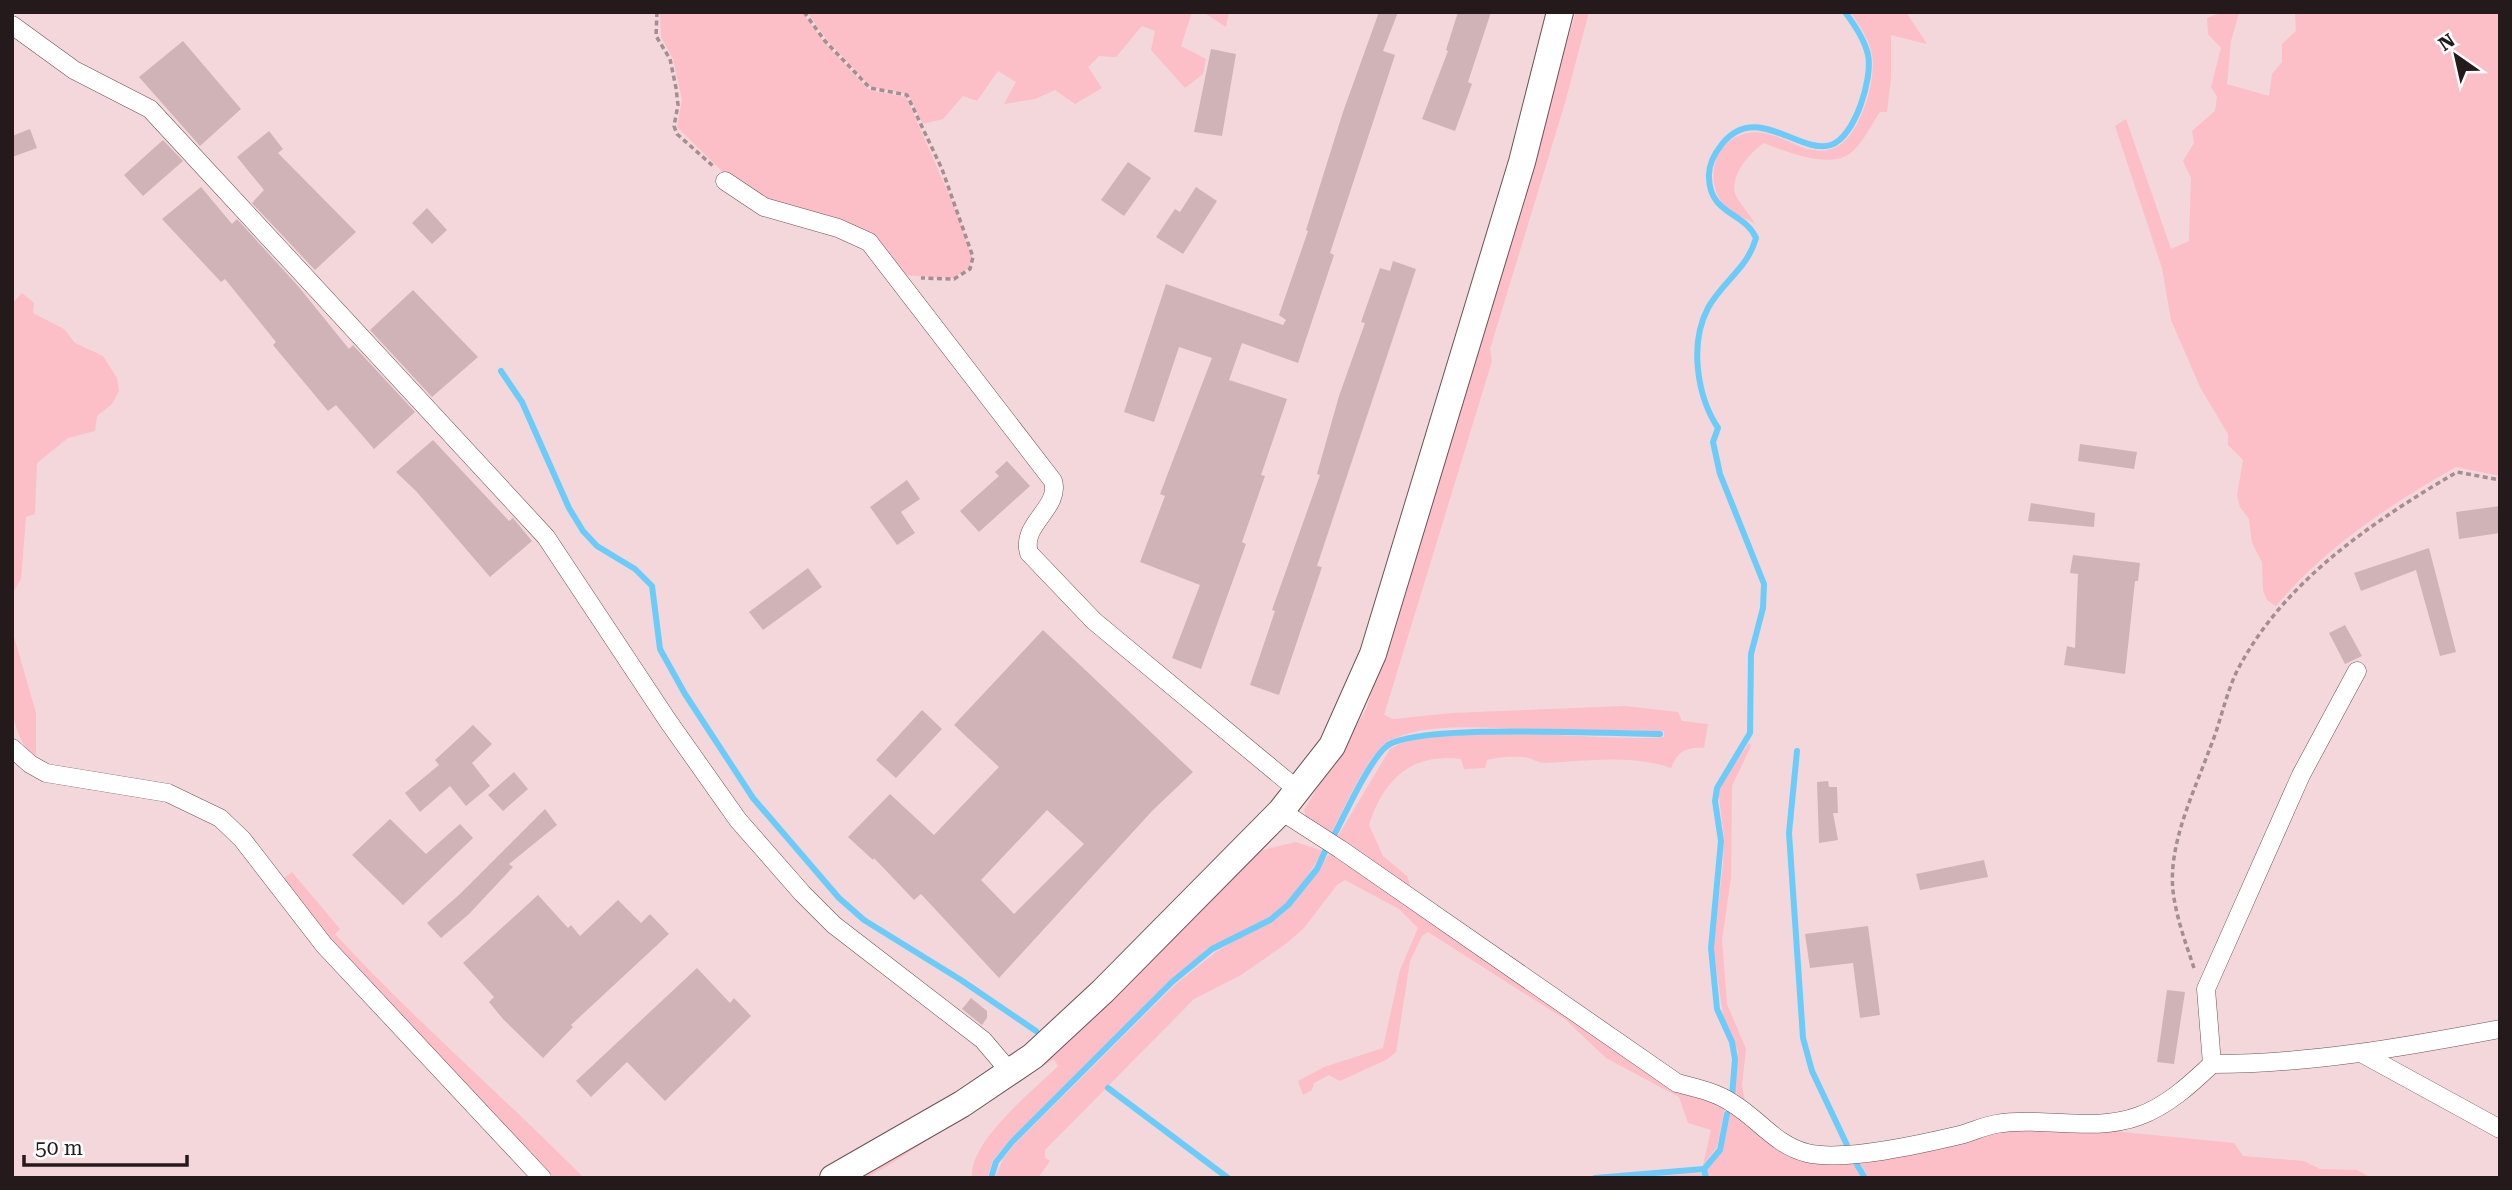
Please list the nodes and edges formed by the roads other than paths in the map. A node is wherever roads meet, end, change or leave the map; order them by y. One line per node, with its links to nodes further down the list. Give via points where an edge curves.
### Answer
1 (1560, 12): 6 (main road, via 1522,162 1373,654 1343,726)
2 (12, 25): 11 (street, via 74,70 150,109 546,537 738,820 802,893 834,925 983,1040)
3 (725, 181): 6 (street, via 764,207 869,242 1053,481 1052,497 1029,533 1029,553 1094,621)
4 (2357, 671): 10 (street, via 2301,775 2206,989)
5 (12, 748): 13 (street, via 46,772 168,793 220,818 265,866 324,945)
6 (1299, 791): 7 (main road)
7 (1280, 811): 10 (street, via 1677,1083 1733,1103 1773,1137 1807,1153 1908,1146 1995,1124 2090,1125 2140,1116 2178,1094); 11 (main road, via 1103,991)
8 (2500, 1028): 9 (street)
9 (2363, 1054): 10 (street); 12 (street)
10 (2212, 1063)
11 (1011, 1073): 14 (main road)
12 (2500, 1129)
13 (542, 1178)
14 (833, 1178)

